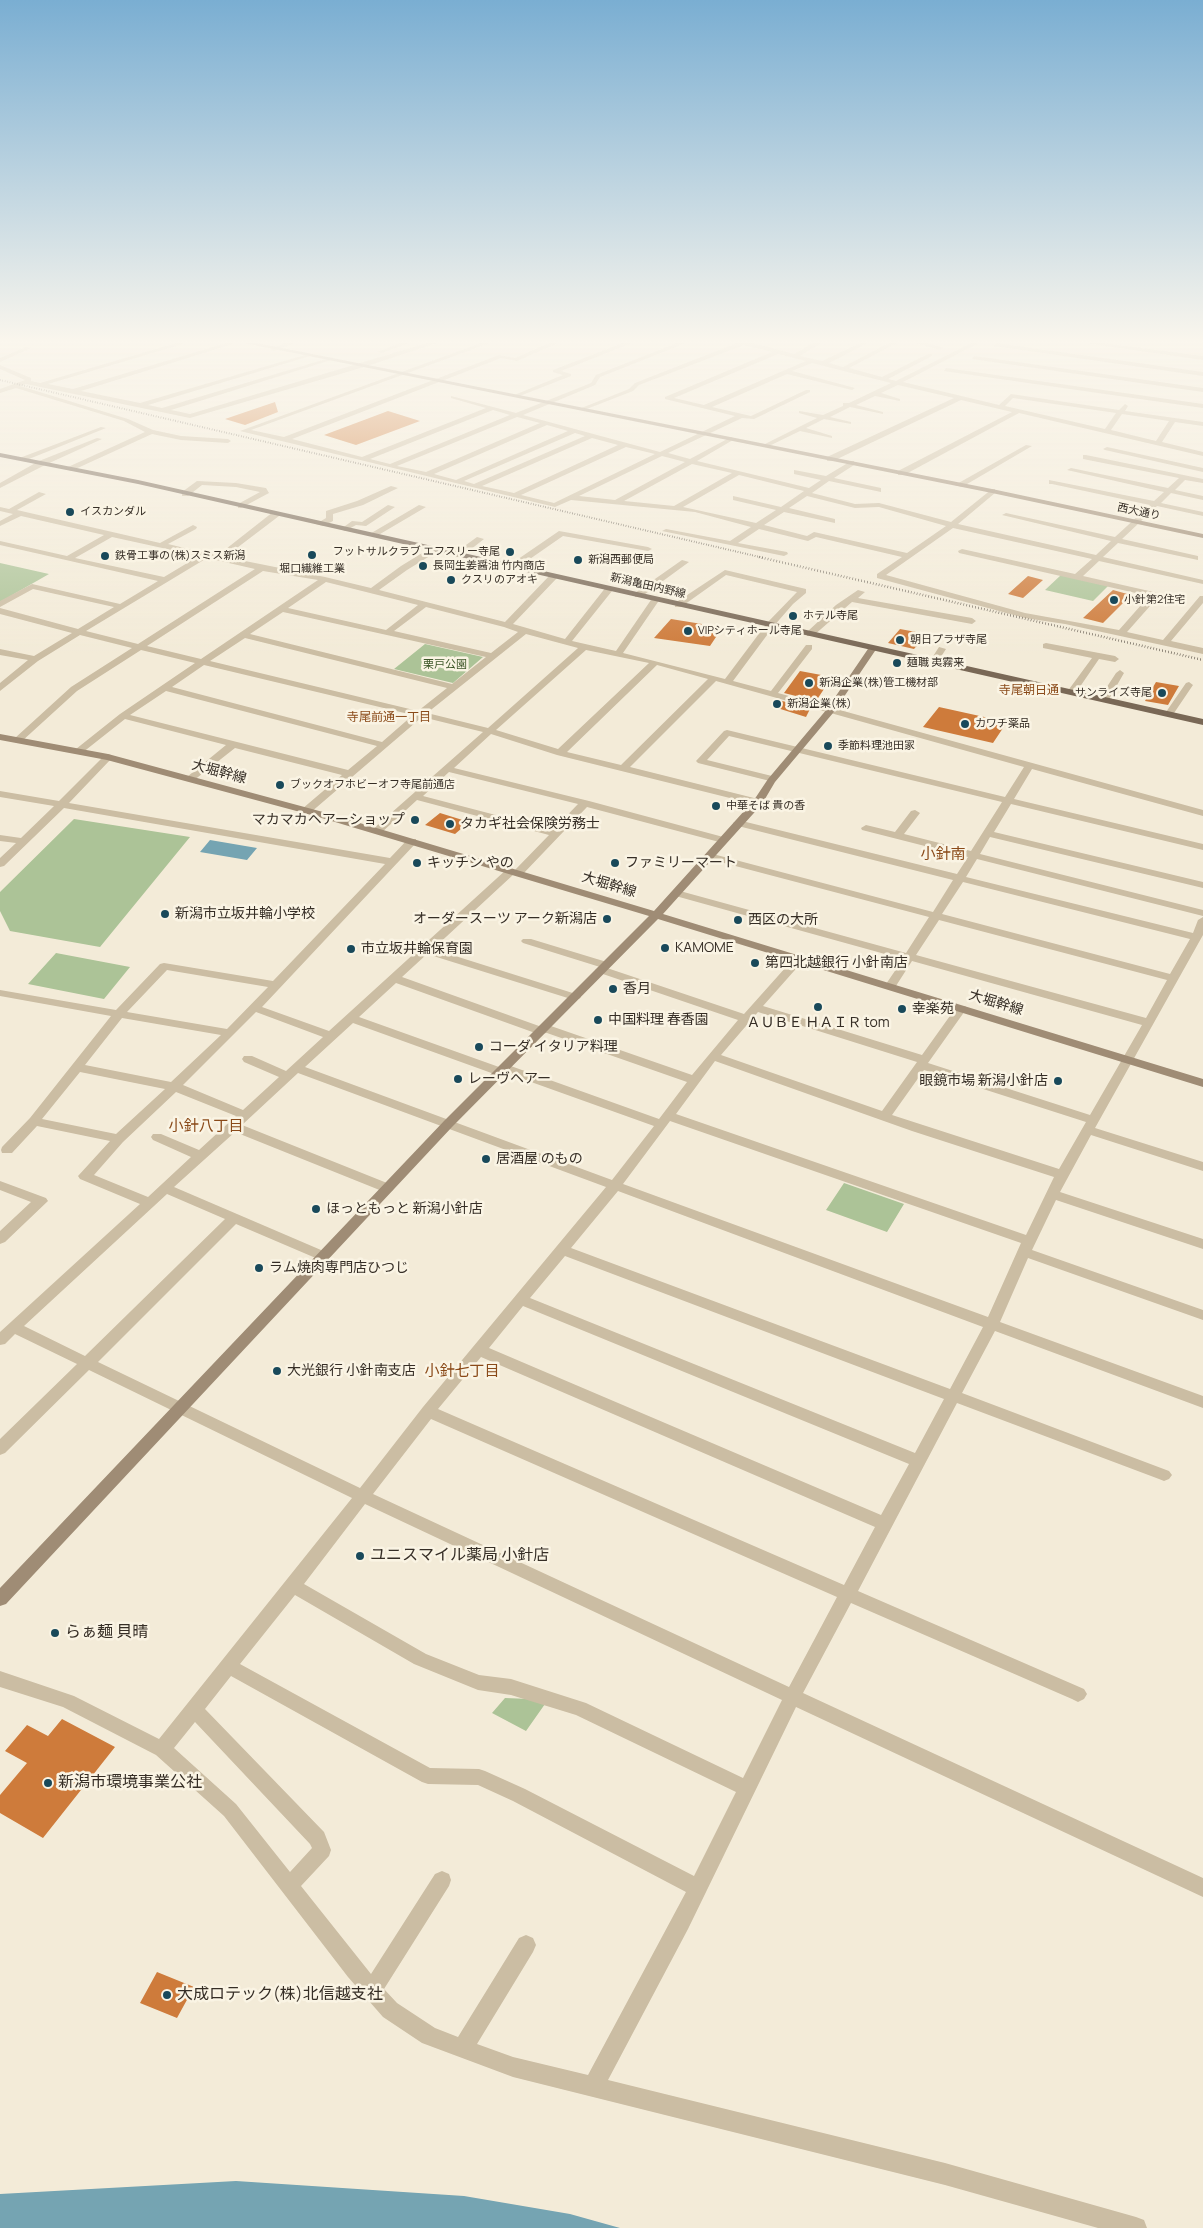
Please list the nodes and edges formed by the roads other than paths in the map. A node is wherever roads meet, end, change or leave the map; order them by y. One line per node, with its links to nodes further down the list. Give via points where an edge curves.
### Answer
1 (53, 447): 27 (street)
2 (80, 447): 32 (street)
3 (119, 447): 35 (street)
4 (316, 447): 28 (street)
5 (394, 447): 28 (street)
6 (438, 447): 34 (street)
7 (491, 447): 42 (street)
8 (537, 447): 46 (street)
9 (565, 447): 48 (street)
10 (621, 447): 58 (street)
11 (633, 447): 22 (street)
12 (676, 447): 22 (street)
13 (717, 447): 30 (street)
14 (770, 447): 29 (street, 西大通り)
15 (856, 447): 29 (street)
16 (951, 447): 41 (street)
17 (1026, 447): 49 (street)
18 (1152, 447): 21 (street)
19 (1171, 447): 23 (street)
20 (1107, 449): 31 (street)
21 (1174, 452): 26 (street); 31 (street)
22 (661, 454): 30 (street); 59 (street)
23 (1203, 454)
24 (0, 455): 27 (main road, 新潟亀田内野線)
25 (1086, 457): 36 (street)
26 (1203, 458)
27 (21, 459): 32 (main road, 新潟亀田内野線)
28 (364, 459): 34 (street)
29 (830, 459): 33 (street, 西大通り)
30 (692, 461): 40 (street); 62 (street)
31 (1160, 461): 36 (street); 38 (street)
32 (42, 463): 35 (main road, 新潟亀田内野線); 50 (street)
33 (851, 463): 41 (street, 西大通り); 45 (street)
34 (394, 465): 42 (street)
35 (71, 469): 57 (main road, 新潟亀田内野線)
36 (1147, 469): 43 (street)
37 (1071, 470): 54 (street)
38 (1203, 470)
39 (797, 472): 45 (street)
40 (738, 473): 55 (street); 67 (street)
41 (901, 473): 49 (street, 西大通り)
42 (428, 474): 46 (street)
43 (1184, 477): 44 (street); 54 (street)
44 (1201, 479)
45 (828, 480): 52 (street); 55 (street)
46 (459, 481): 48 (street)
47 (1052, 482): 63 (street)
48 (477, 485): 58 (street)
49 (959, 485): 53 (street, 西大通り)
50 (0, 486)
51 (394, 488): 78 (street, via 329,513 330,520)
52 (878, 490)
53 (992, 491): 76 (street, 西大通り); 79 (street)
54 (1170, 491): 61 (street); 63 (street)
55 (809, 493): 69 (street); 79 (street, via 855,506 879,505)
56 (42, 494): 70 (street)
57 (185, 494): 64 (main road, 新潟亀田内野線); 64 (street, via 200,483 236,485 265,492)
58 (517, 494): 59 (street, via 555,505)
59 (570, 498): 62 (street)
60 (736, 498): 69 (street)
61 (1203, 498)
62 (617, 502): 67 (street)
63 (1156, 504): 73 (street); 76 (street)
64 (241, 506): 72 (main road, 新潟亀田内野線)
65 (391, 507): 82 (street, via 363,524 355,523)
66 (422, 507): 85 (street)
67 (675, 508): 80 (street)
68 (0, 509): 70 (street)
69 (784, 510): 75 (street); 80 (street)
70 (10, 511): 71 (street)
71 (21, 513): 77 (street); 84 (street)
72 (276, 514): 78 (main road, 新潟亀田内野線); 101 (street)
73 (1203, 514)
74 (1006, 515): 89 (street)
75 (832, 521)
76 (1136, 522): 86 (street, 西大通り); 89 (street)
77 (0, 524)
78 (320, 524): 82 (main road, 新潟亀田内野線)
79 (952, 525): 100 (street); 102 (street)
80 (759, 526): 91 (street); 95 (street, via 808,539 814,534)
81 (193, 527): 92 (street)
82 (345, 530): 85 (main road, 新潟亀田内野線)
83 (666, 531): 91 (street)
84 (113, 533): 92 (street); 104 (street)
85 (372, 535): 93 (main road, 新潟亀田内野線)
86 (1203, 536)
87 (480, 539): 99 (street)
88 (890, 540): 95 (street)
89 (1115, 541): 102 (street); 103 (street)
90 (0, 543): 104 (street)
91 (732, 543): 98 (street)
92 (163, 544): 97 (street)
93 (436, 549): 99 (main road, 新潟亀田内野線); 114 (street)
94 (648, 549): 107 (street, via 562,533)
95 (876, 550): 100 (street)
96 (962, 551): 109 (street)
97 (208, 554): 101 (street); 111 (street)
98 (784, 554)
99 (458, 555): 107 (main road, 新潟亀田内野線)
100 (908, 556): 132 (street, via 880,576 1025,614)
101 (220, 557): 106 (street)
102 (1098, 558): 109 (street); 112 (street)
103 (1195, 558)
104 (67, 560): 111 (street)
105 (685, 562): 116 (street)
106 (262, 568): 110 (street); 138 (street)
107 (512, 568): 108 (main road, 新潟亀田内野線)
108 (554, 576): 113 (main road, 新潟亀田内野線); 127 (street)
109 (1077, 577): 132 (street, via 1155,595)
110 (325, 579): 114 (street); 124 (street)
111 (165, 580): 123 (street)
112 (1203, 582)
113 (609, 589): 116 (main road, 新潟亀田内野線); 135 (street)
114 (373, 591): 120 (street)
115 (861, 592): 119 (street)
116 (638, 595): 118 (main road, 新潟亀田内野線)
117 (1203, 598): 136 (street)
118 (656, 599): 122 (main road, 新潟亀田内野線); 145 (street)
119 (850, 599): 126 (street); 133 (street)
120 (424, 604): 127 (street); 131 (street)
121 (0, 605): 123 (street, via 32,586)
122 (678, 605): 128 (main road, 新潟亀田内野線); 128 (street, via 724,572 803,591)
123 (120, 606): 130 (street)
124 (283, 609): 131 (street); 134 (street)
125 (0, 611): 130 (street)
126 (972, 621)
127 (507, 625): 129 (street)
128 (770, 625): 133 (main road, 新潟亀田内野線); 155 (street)
129 (524, 631): 135 (street); 146 (street)
130 (78, 632): 138 (street); 148 (street)
131 (389, 632): 146 (street)
132 (1121, 632): 136 (street)
133 (810, 634): 141 (main road, 新潟亀田内野線)
134 (245, 635): 151 (street); 157 (street)
135 (566, 642): 139 (street)
136 (1166, 642): 143 (street)
137 (1046, 646): 147 (street)
138 (141, 647): 151 (street); 170 (street, via 74,689)
139 (584, 647): 145 (street); 168 (street)
140 (808, 647): 161 (street)
141 (873, 648): 150 (main road, 新潟亀田内野線); 163 (street)
142 (942, 649): 150 (street)
143 (1202, 649)
144 (0, 652): 148 (street)
145 (618, 654): 152 (street)
146 (492, 656): 157 (street)
147 (1096, 656): 149 (street); 160 (street)
148 (35, 659): 158 (street)
149 (1115, 659)
150 (934, 661): 160 (main road, 新潟亀田内野線)
151 (204, 662): 159 (street); 164 (street)
152 (655, 662): 154 (street); 175 (street)
153 (1120, 673): 162 (street)
154 (714, 678): 155 (street); 179 (street)
155 (728, 681): 161 (street)
156 (1189, 684): 165 (street)
157 (455, 686): 164 (street)
158 (0, 688)
159 (165, 688): 166 (street); 172 (street)
160 (1072, 692): 162 (main road, 新潟亀田内野線)
161 (774, 693): 163 (street)
162 (1104, 700): 165 (main road, 新潟亀田内野線)
163 (830, 711): 173 (street); 177 (street)
164 (420, 714): 168 (street); 172 (street)
165 (1169, 714): 167 (main road, 新潟亀田内野線)
166 (123, 716): 171 (street); 174 (street)
167 (1203, 722)
168 (490, 731): 175 (street); 178 (street)
169 (0, 737): 170 (street, 大堀幹線)
170 (18, 740): 174 (street, 大堀幹線)
171 (234, 744): 180 (street); 181 (street)
172 (384, 745): 180 (street)
173 (797, 750): 182 (street); 182 (street, via 727,734 701,761); 185 (street)
174 (78, 751): 176 (street, 大堀幹線)
175 (560, 753): 179 (street)
176 (108, 757): 181 (street, 大堀幹線); 188 (street)
177 (1029, 766): 185 (street); 191 (street)
178 (448, 768): 184 (street); 187 (street)
179 (623, 769): 186 (street)
180 (350, 774): 189 (street)
181 (190, 779): 189 (street, 大堀幹線)
182 (773, 779): 186 (street)
183 (0, 794): 188 (street)
184 (416, 797): 194 (street); 196 (street)
185 (1008, 800): 195 (street); 202 (street)
186 (758, 802): 192 (street)
187 (585, 803): 196 (street); 199 (street)
188 (61, 805): 200 (street); 205 (street)
189 (306, 811): 194 (street, 大堀幹線)
190 (915, 813): 197 (street)
191 (1203, 813)
192 (738, 823): 199 (street); 208 (street)
193 (866, 828): 197 (street)
194 (378, 831): 201 (street, 大堀幹線)
195 (987, 833): 204 (street); 209 (street)
196 (556, 834): 207 (street)
197 (898, 836): 204 (street)
198 (0, 838): 200 (street)
199 (723, 840): 203 (street)
200 (24, 841): 206 (street)
201 (412, 842): 205 (street); 207 (street, 大堀幹線)
202 (1203, 847)
203 (709, 856): 210 (street); 213 (street)
204 (974, 856): 208 (street); 211 (street)
205 (392, 862): 222 (street)
206 (0, 864)
207 (514, 872): 212 (street, 大堀幹線); 216 (street)
208 (960, 878): 213 (street); 214 (street)
209 (1203, 885)
210 (676, 893): 212 (street); 217 (street)
211 (1203, 912)
212 (656, 915): 218 (street, 大堀幹線); 219 (street)
213 (936, 915): 217 (street); 221 (street)
214 (1200, 929): 221 (street)
215 (527, 941): 219 (street)
216 (425, 950): 220 (street); 225 (street)
217 (909, 957): 223 (street); 232 (street)
218 (798, 960): 223 (street, 大堀幹線); 227 (street)
219 (604, 968): 225 (street); 231 (street)
220 (394, 978): 230 (street); 233 (street)
221 (1173, 978): 232 (street)
222 (276, 985): 226 (street); 229 (street, via 164,966)
223 (890, 987): 228 (street, 大堀幹線)
224 (0, 993): 229 (street)
225 (575, 998): 233 (street)
226 (254, 1008): 234 (street); 235 (street)
227 (756, 1008): 231 (street); 239 (street)
228 (961, 1008): 238 (street, 大堀幹線); 239 (street)
229 (119, 1014): 234 (street); 240 (street)
230 (350, 1018): 235 (street); 241 (street)
231 (746, 1019): 236 (street)
232 (1149, 1023): 238 (street)
233 (543, 1029): 241 (street); 243 (street)
234 (230, 1033): 245 (street)
235 (331, 1036): 242 (street)
236 (713, 1056): 243 (street); 247 (street)
237 (248, 1059): 242 (street)
238 (1128, 1059): 244 (street, 大堀幹線); 251 (street)
239 (922, 1063): 247 (street); 251 (street)
240 (76, 1067): 245 (street); 249 (street)
241 (502, 1070): 248 (street); 250 (street)
242 (291, 1072): 246 (street); 250 (street)
243 (694, 1080): 248 (street)
244 (1203, 1083)
245 (176, 1086): 246 (street); 254 (street)
246 (244, 1115): 252 (street)
247 (885, 1116): 258 (street)
248 (664, 1120): 260 (street); 268 (street)
249 (34, 1121): 254 (street); 255 (street)
250 (448, 1124): 260 (street); 262 (street)
251 (1090, 1125): 257 (street); 258 (street)
252 (232, 1126): 256 (street); 262 (street)
253 (157, 1137): 256 (street)
254 (119, 1139): 264 (street, via 86,1176)
255 (7, 1150)
256 (200, 1156): 261 (street)
257 (1203, 1167)
258 (1062, 1175): 263 (street)
259 (0, 1185): 266 (street, via 41,1201)
260 (614, 1186): 269 (street); 273 (street)
261 (164, 1188): 264 (street); 265 (street)
262 (387, 1188): 270 (street)
263 (1053, 1194): 267 (street); 268 (street)
264 (149, 1202): 274 (street)
265 (235, 1217): 270 (street); 277 (street)
266 (0, 1239)
267 (1203, 1244)
268 (1026, 1246): 272 (street); 273 (street)
269 (563, 1250): 271 (street); 278 (street)
270 (323, 1256): 280 (street)
271 (521, 1300): 276 (street); 283 (street)
272 (1203, 1315)
273 (992, 1324): 278 (street); 279 (street)
274 (13, 1327): 275 (street); 277 (street)
275 (0, 1340)
276 (479, 1350): 281 (street); 286 (street)
277 (88, 1362): 280 (street); 282 (street)
278 (953, 1397): 283 (street); 284 (street)
279 (1203, 1402)
280 (178, 1408): 285 (street); 288 (street)
281 (428, 1411): 285 (street); 289 (street)
282 (0, 1449)
283 (918, 1461): 286 (street)
284 (1164, 1474)
285 (362, 1496): 287 (street); 293 (street)
286 (885, 1524): 289 (street)
287 (293, 1586): 290 (street); 296 (street, via 420,1658 478,1682 511,1687 580,1708)
288 (2, 1593)
289 (847, 1594): 292 (street); 293 (street)
290 (228, 1666): 294 (street); 299 (street, via 428,1776 478,1777)
291 (0, 1680): 295 (street, via 68,1701)
292 (1078, 1694)
293 (792, 1697): 296 (street); 300 (street)
294 (194, 1709): 295 (street); 298 (street, via 317,1838 322,1850)
295 (162, 1750): 298 (street, via 230,1810)
296 (747, 1789): 299 (street)
297 (442, 1880): 302 (street)
298 (290, 1886): 302 (street)
299 (698, 1888): 304 (street)
300 (1203, 1888)
301 (526, 1945): 303 (street)
302 (372, 1990): 303 (street, via 390,2010 429,2036)
303 (463, 2048): 304 (street, via 513,2067)
304 (593, 2087): 305 (street, via 945,2174)
305 (1136, 2228)

